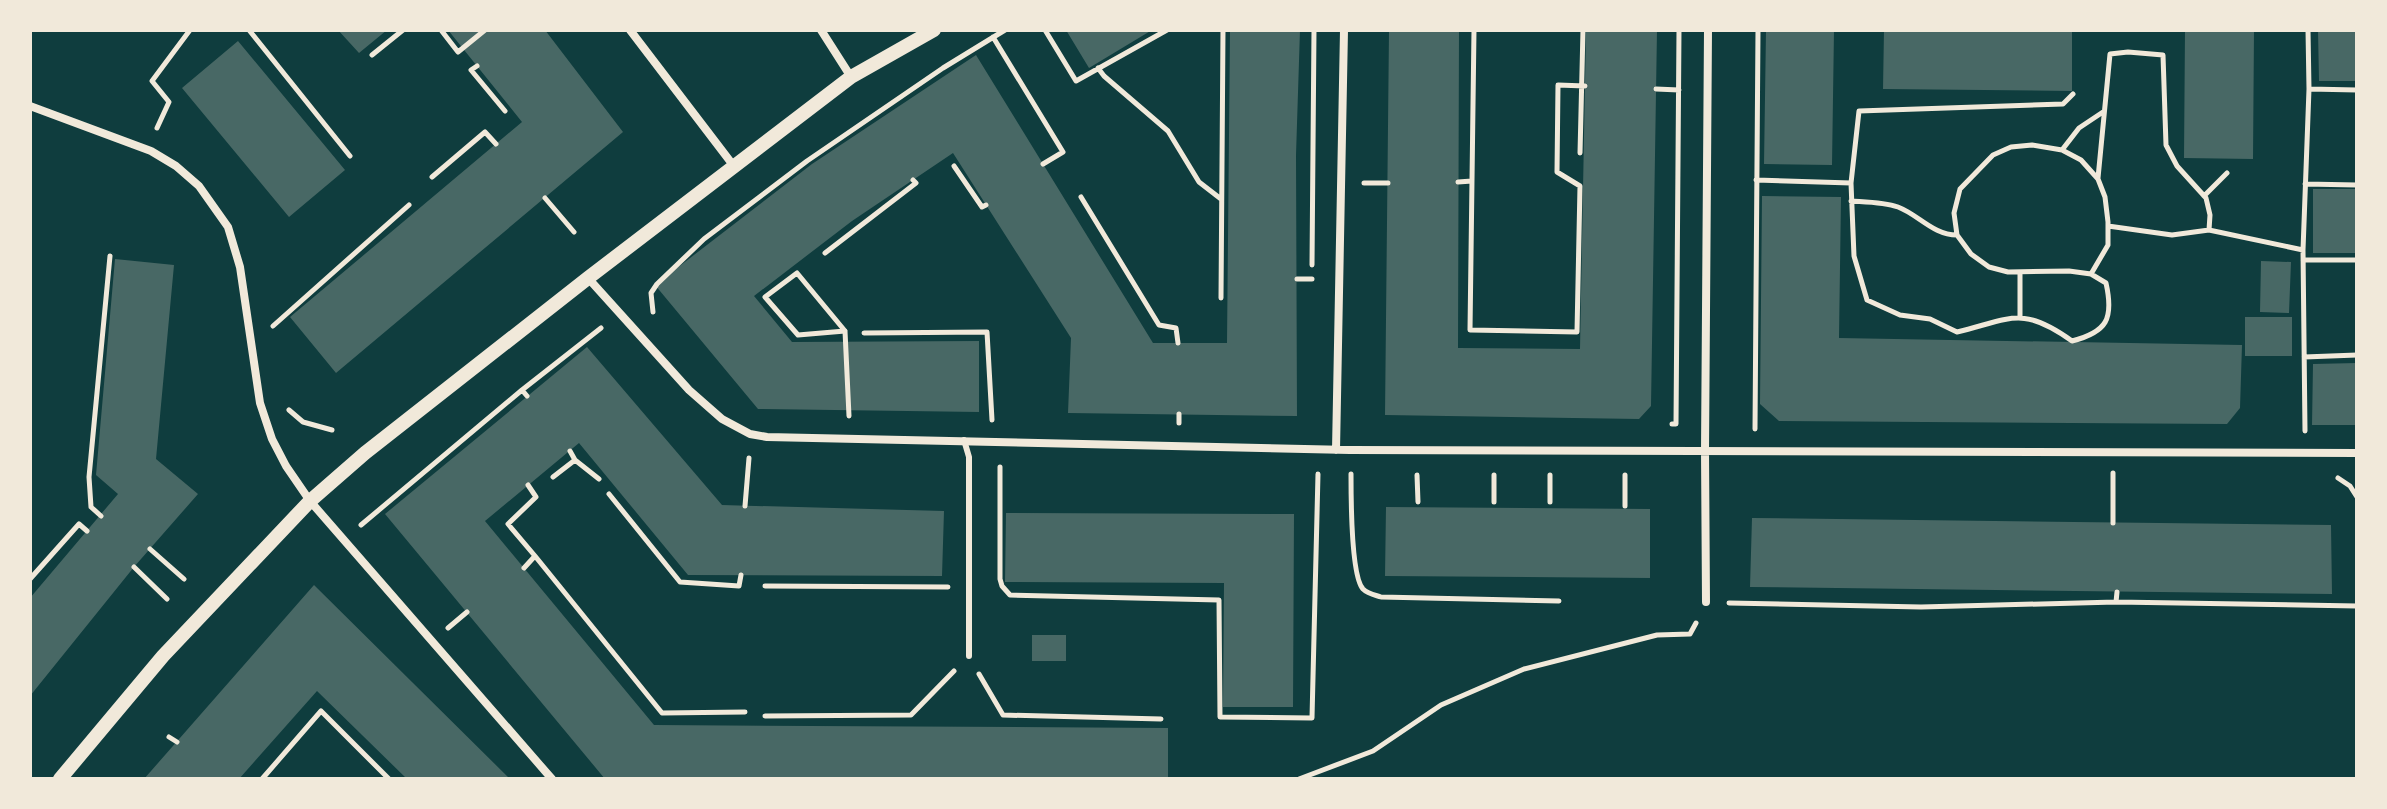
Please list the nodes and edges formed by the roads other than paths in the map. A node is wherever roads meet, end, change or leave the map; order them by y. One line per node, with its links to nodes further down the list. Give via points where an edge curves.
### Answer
1 (630, 30): 8 (street)
2 (821, 30): 6 (street)
3 (934, 30): 6 (street)
4 (1344, 30): 11 (street)
5 (1708, 30): 12 (street)
6 (851, 77): 8 (street)
7 (30, 106): 14 (street, via 151,151 199,186 228,227 240,267 260,403 272,439)
8 (733, 165): 9 (street)
9 (588, 278): 10 (street, via 689,390 722,419 750,434); 14 (street)
10 (964, 440): 11 (street); 16 (lane, via 969,457)
11 (1336, 450): 12 (street)
12 (1705, 451): 13 (street); 15 (street)
13 (2357, 453)
14 (310, 501): 17 (street, via 163,656); 18 (street)
15 (1706, 602)
16 (969, 656)
17 (60, 779)
18 (552, 779)

